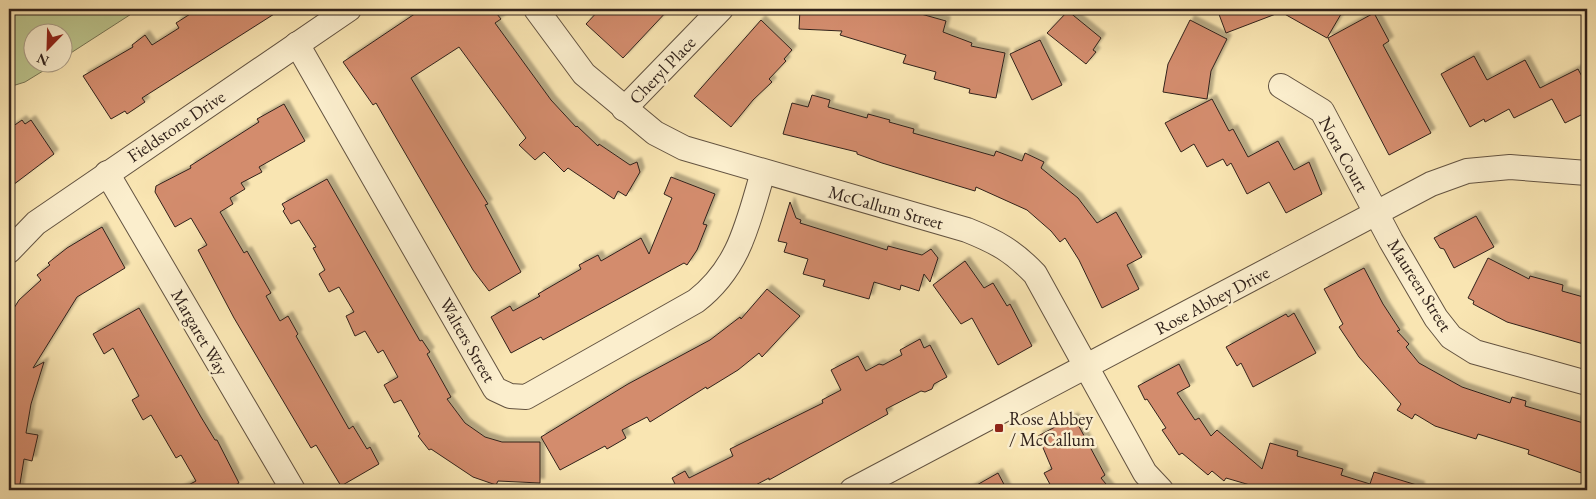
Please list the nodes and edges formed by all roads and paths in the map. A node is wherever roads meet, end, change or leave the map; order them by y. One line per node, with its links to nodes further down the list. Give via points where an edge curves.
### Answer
1 (350, 9): 4 (street, Fieldstone Drive)
2 (536, 9): 6 (street, McCallum Street, via 584,74)
3 (721, 9): 6 (street, Cheryl Place)
4 (297, 44): 7 (street, Walters Street, via 495,388 510,396 526,397 712,289 741,244); 9 (street, Fieldstone Drive)
5 (1281, 86): 10 (street, Nora Court, via 1322,111)
6 (624, 109): 7 (street, McCallum Street, via 655,133 684,148)
7 (763, 172): 12 (street, McCallum Street, via 967,230 995,241 1017,255 1035,274)
8 (1587, 172): 10 (street, Rose Abbey Drive, via 1510,168 1467,171 1431,184)
9 (107, 173): 11 (street, Fieldstone Drive, via 36,223); 14 (street, Margaret Way)
10 (1376, 212): 12 (street, Rose Abbey Drive); 13 (street, Maureen Street, via 1436,318 1451,337 1475,352)
11 (9, 250)
12 (1086, 368): 15 (street, Rose Abbey Drive); 16 (street, McCallum Street, via 1145,473)
13 (1587, 383)
14 (293, 490)
15 (852, 490)
16 (1161, 490)

